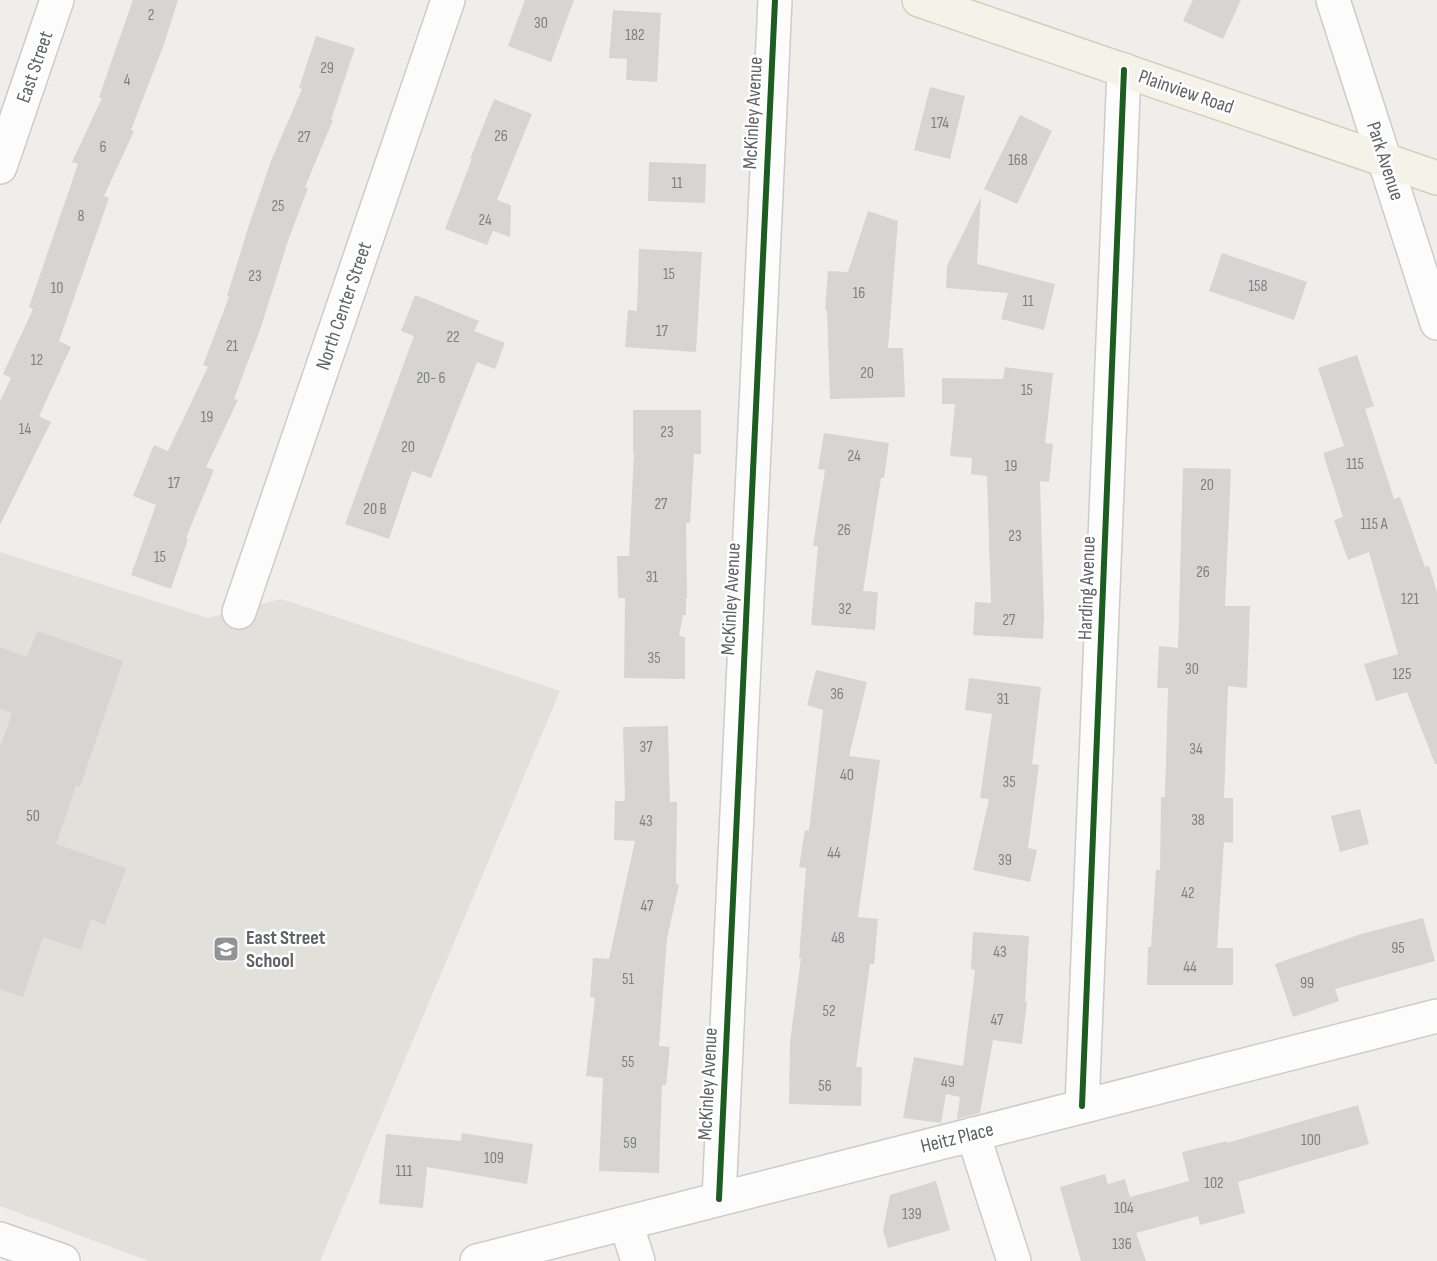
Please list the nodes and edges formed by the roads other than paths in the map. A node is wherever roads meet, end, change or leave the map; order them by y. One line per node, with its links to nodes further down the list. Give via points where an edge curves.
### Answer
1 (57, 0): 8 (street, East Street)
2 (448, 0): 11 (street, North Center Street)
3 (775, 0): 15 (street, McKinley Avenue)
4 (919, 0): 6 (main road, Plainview Road)
5 (1333, 0): 7 (street, Park Avenue)
6 (1124, 70): 7 (main road, Plainview Road); 13 (street, Harding Avenue)
7 (1385, 161): 9 (main road, Plainview Road); 10 (street, Park Avenue)
8 (0, 167)
9 (1437, 178)
10 (1437, 323)
11 (239, 612)
12 (1437, 1016): 13 (street, Heitz Place)
13 (1082, 1106): 14 (street, Heitz Place)
14 (973, 1134): 15 (street, Heitz Place); 21 (street)
15 (719, 1199): 16 (street, Heitz Place)
16 (626, 1223): 19 (street, Heitz Place); 20 (street)
17 (12, 1249): 18 (street)
18 (63, 1261)
19 (477, 1261)
20 (638, 1261)
21 (1014, 1261)

